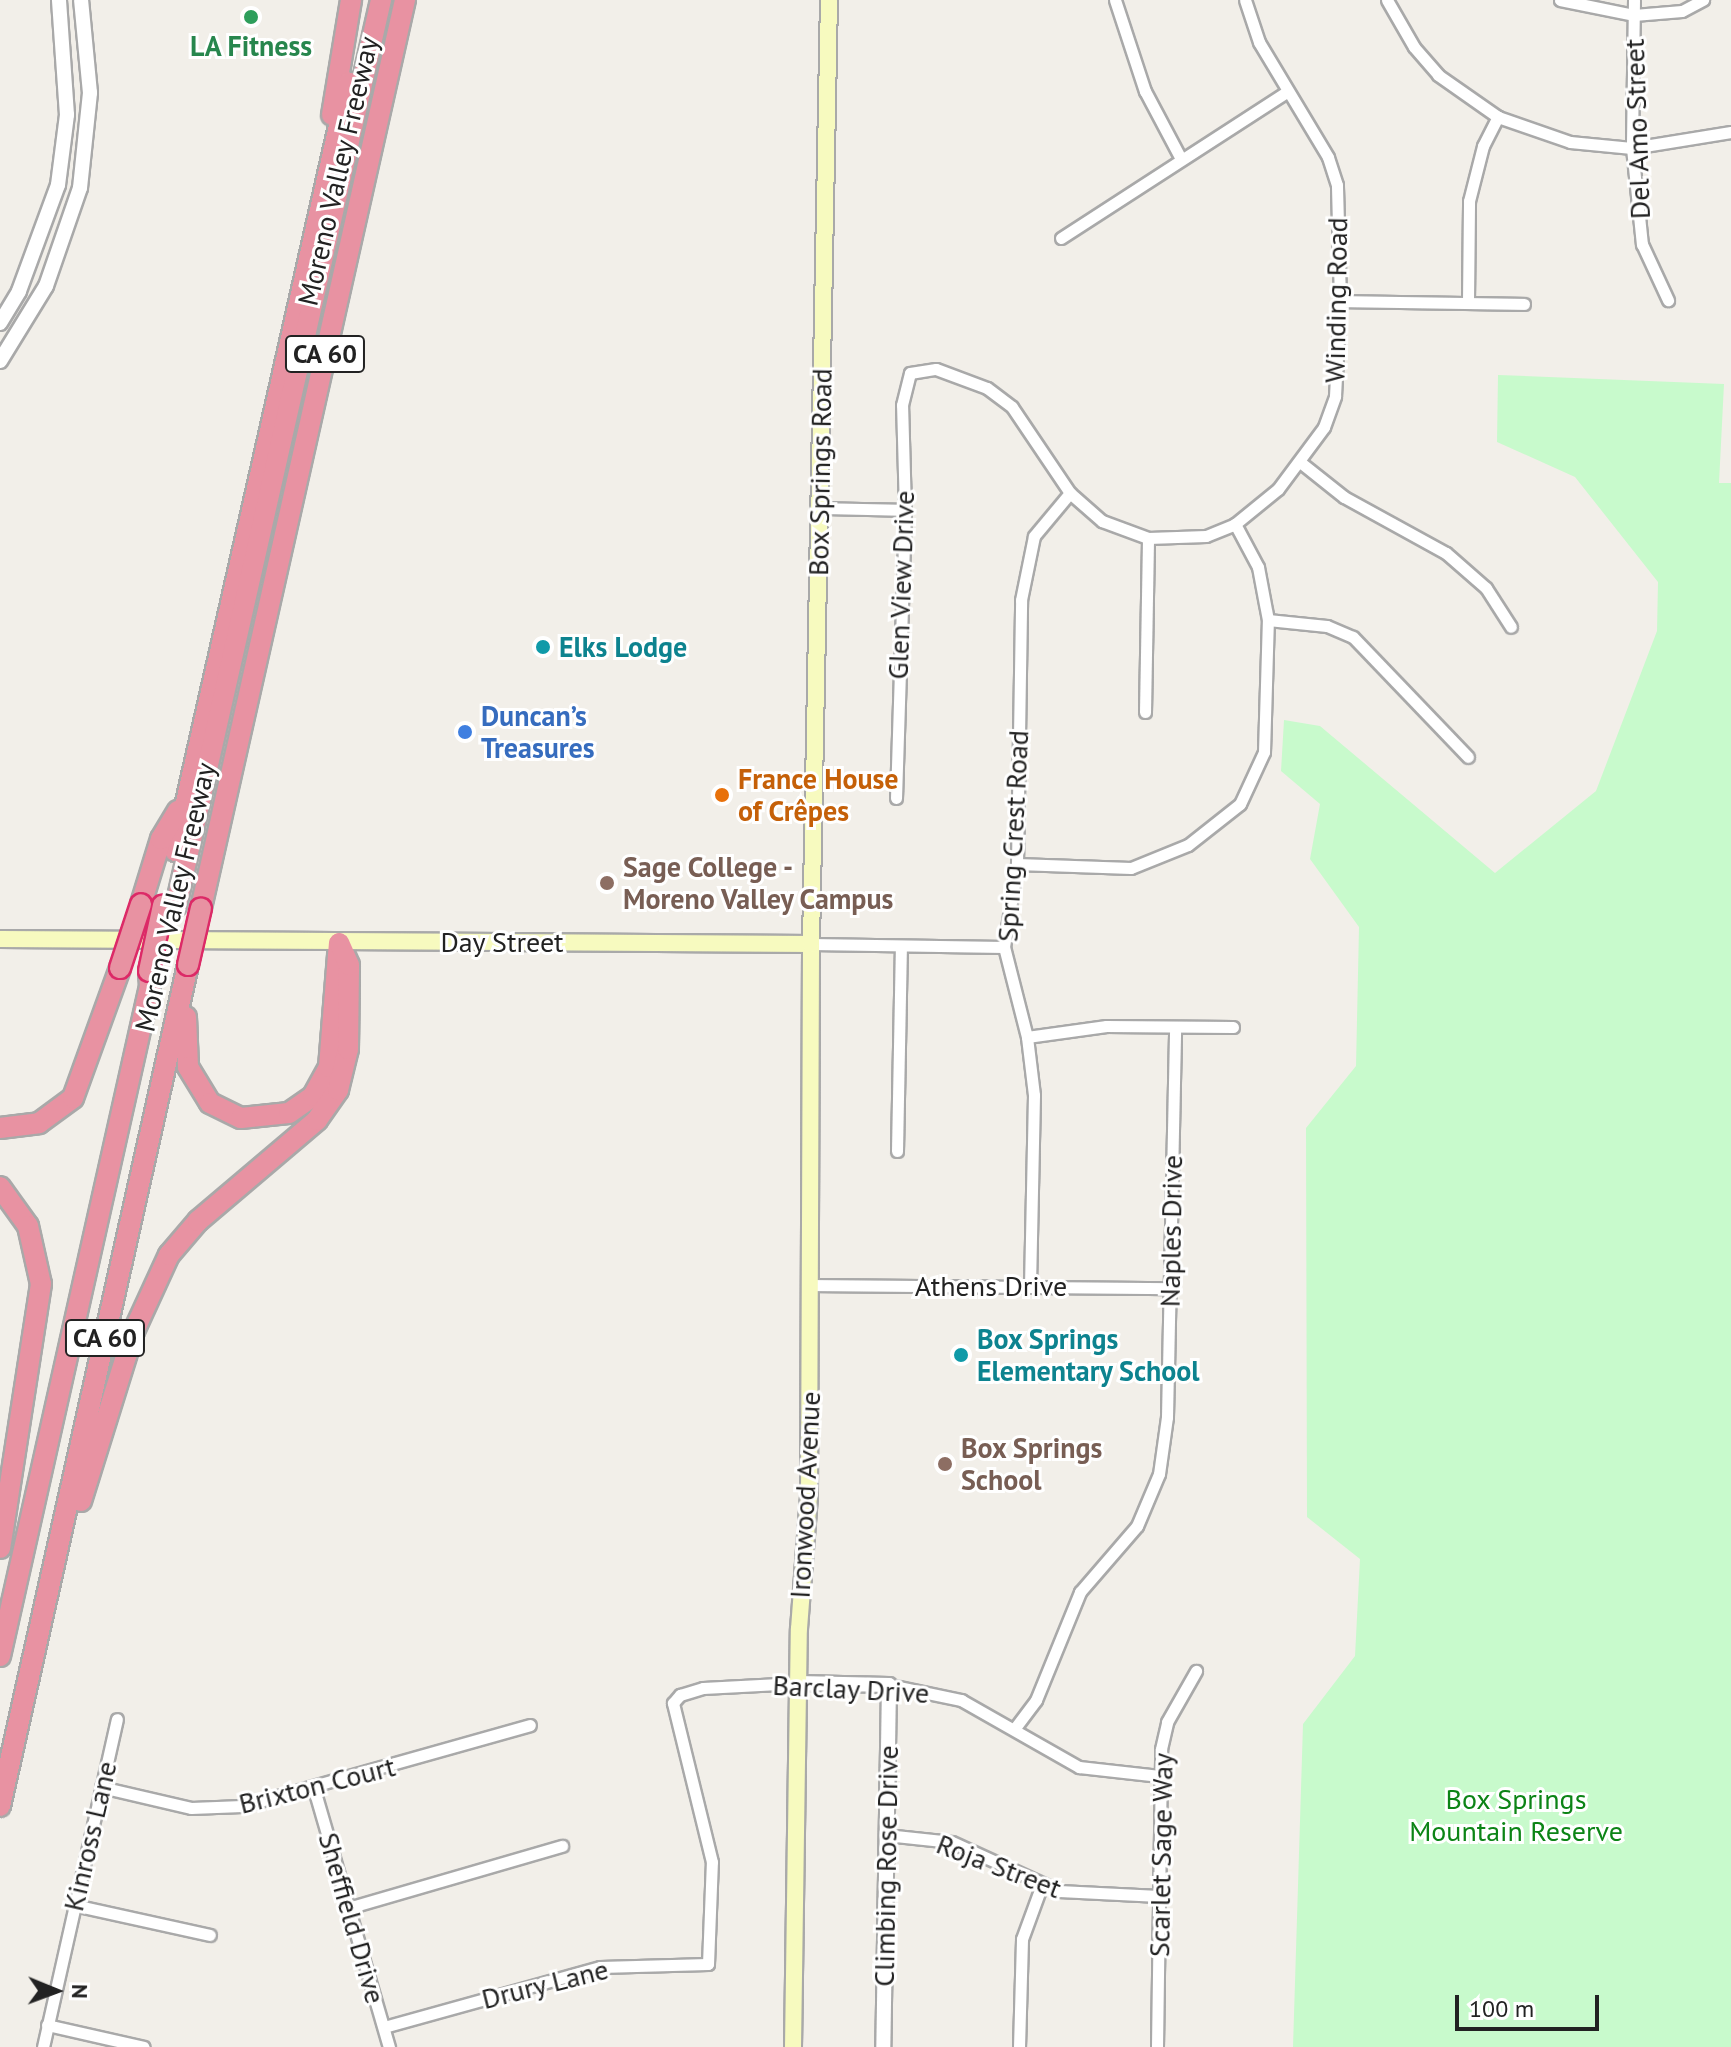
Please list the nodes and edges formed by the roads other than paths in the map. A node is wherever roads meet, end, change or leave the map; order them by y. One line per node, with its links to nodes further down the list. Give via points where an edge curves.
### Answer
1 (59, 0): 26 (street, via 68,70 58,185 19,291)
2 (81, 0): 27 (street, via 90,60 88,139 80,188 46,286)
3 (351, 0): 18 (highway, via 333,87)
4 (367, 0): 18 (highway, Moreno Valley Freeway / CA 60)
5 (381, 0): 42 (highway)
6 (405, 0): 48 (highway, Moreno Valley Freeway / CA 60, bridge)
7 (829, 0): 31 (main road, Box Springs Road)
8 (1115, 0): 20 (street, via 1145,91)
9 (1245, 0): 15 (street, Winding Road)
10 (1387, 0): 16 (street, via 1414,47 1438,75)
11 (1560, 0): 14 (street)
12 (1634, 0): 14 (street, Del Amo Street)
13 (1703, 0): 14 (street, via 1682,11)
14 (1634, 15): 19 (street, Del Amo Street)
15 (1285, 93): 20 (street); 23 (street, Winding Road, via 1328,157 1337,185)
16 (1498, 117): 19 (street, via 1570,142); 24 (street, via 1483,146 1469,201)
17 (1731, 132): 19 (street)
18 (331, 147): 39 (highway, Moreno Valley Freeway / CA 60)
19 (1632, 148): 22 (street, Del Amo Street, via 1642,244)
20 (1181, 159): 21 (street)
21 (1061, 238)
22 (1668, 300)
23 (1340, 301): 24 (street); 29 (street, Winding Road, via 1335,396 1324,427)
24 (1468, 301): 25 (street)
25 (1524, 304)
26 (0, 323)
27 (0, 361)
28 (910, 373): 30 (street, Winding Road, via 936,369 987,388 1012,407); 32 (street, Glen View Drive, via 902,405)
29 (1300, 462): 33 (street, Winding Road, via 1278,489); 36 (street, via 1344,497 1420,535 1458,562 1486,588)
30 (1070, 493): 34 (street, Winding Road, via 1102,521); 41 (street, Spring Crest Road, via 1046,517 1025,564)
31 (819, 508): 32 (street); 45 (main road, Box Springs Road)
32 (905, 510): 40 (street, Glen View Drive)
33 (1235, 524): 34 (street, Winding Road, via 1206,536); 35 (street, via 1258,567)
34 (1148, 538): 37 (street)
35 (1268, 620): 38 (street, via 1327,626 1353,637); 41 (street, via 1264,752 1247,793 1219,826 1161,860 1131,868)
36 (1511, 627)
37 (1145, 712)
38 (1468, 757)
39 (186, 797): 42 (highway, Moreno Valley Freeway / CA 60); 52 (highway, bridge, via 161,839 73,1098 39,1123)
40 (896, 798)
41 (1017, 864): 47 (street, Spring Crest Road)
42 (170, 906): 59 (highway, Moreno Valley Freeway / CA 60, bridge)
43 (0, 939): 44 (main road, Day Street)
44 (339, 943): 45 (main road, Day Street); 48 (highway, via 329,1067 302,1107 268,1119 221,1110 195,1083 185,1047); 63 (highway, via 349,965 348,1049 338,1090 317,1120 198,1221 154,1280 64,1554)
45 (811, 944): 46 (street, Day Street); 55 (main road, Ironwood Avenue)
46 (901, 946): 47 (street, Day Street); 53 (street)
47 (1004, 947): 51 (street, Spring Crest Road)
48 (187, 970): 63 (highway, Moreno Valley Freeway / CA 60)
49 (1175, 1027): 50 (street); 51 (street, via 1094,1027); 57 (street, Naples Drive)
50 (1233, 1027)
51 (1027, 1037): 56 (street, Spring Crest Road, via 1034,1095)
52 (0, 1128)
53 (897, 1151)
54 (0, 1187): 58 (highway, via 28,1226 41,1284)
55 (812, 1285): 56 (street, Athens Drive); 61 (main road, Ironwood Avenue, via 809,1497)
56 (1030, 1286): 57 (street, Athens Drive)
57 (1170, 1288): 66 (street, Naples Drive, via 1164,1449 1150,1499 1128,1537 1080,1592 1036,1700)
58 (0, 1548)
59 (0, 1656)
60 (1196, 1671): 67 (street, Scarlet Sage Way, via 1167,1722)
61 (798, 1683): 62 (street, Barclay Drive); 78 (street, Barclay Drive, via 703,1688 680,1695 673,1703 712,1862 713,1950); 84 (main road, Ironwood Avenue)
62 (889, 1685): 66 (street, Barclay Drive, via 943,1692); 71 (street, Climbing Rose Drive)
63 (25, 1701): 70 (highway, Moreno Valley Freeway / CA 60)
64 (117, 1719): 68 (street, Kinross Lane)
65 (530, 1725): 69 (street, Brixton Court)
66 (1015, 1728): 67 (street, Barclay Drive, via 1079,1767)
67 (1159, 1776): 74 (street, Scarlet Sage Way)
68 (101, 1787): 69 (street, Brixton Court, via 213,1809); 75 (street, Kinross Lane)
69 (314, 1789): 76 (street, Sheffield Drive)
70 (0, 1806)
71 (886, 1835): 73 (street, Roja Street, via 952,1842); 85 (street, Climbing Rose Drive)
72 (562, 1846): 76 (street)
73 (1041, 1887): 74 (street, Roja Street, via 1078,1895); 86 (street, via 1022,1939)
74 (1159, 1896): 87 (street, Scarlet Sage Way)
75 (74, 1905): 77 (street); 79 (street, Kinross Lane)
76 (348, 1908): 80 (street, Sheffield Drive)
77 (210, 1935)
78 (708, 1964): 80 (street, Drury Lane, via 600,1967)
79 (47, 2025): 81 (street, Kinross Lane); 82 (street)
80 (384, 2027): 83 (street, Sheffield Drive)
81 (43, 2047)
82 (144, 2047)
83 (389, 2047)
84 (793, 2047)
85 (883, 2047)
86 (1019, 2047)
87 (1157, 2047)

